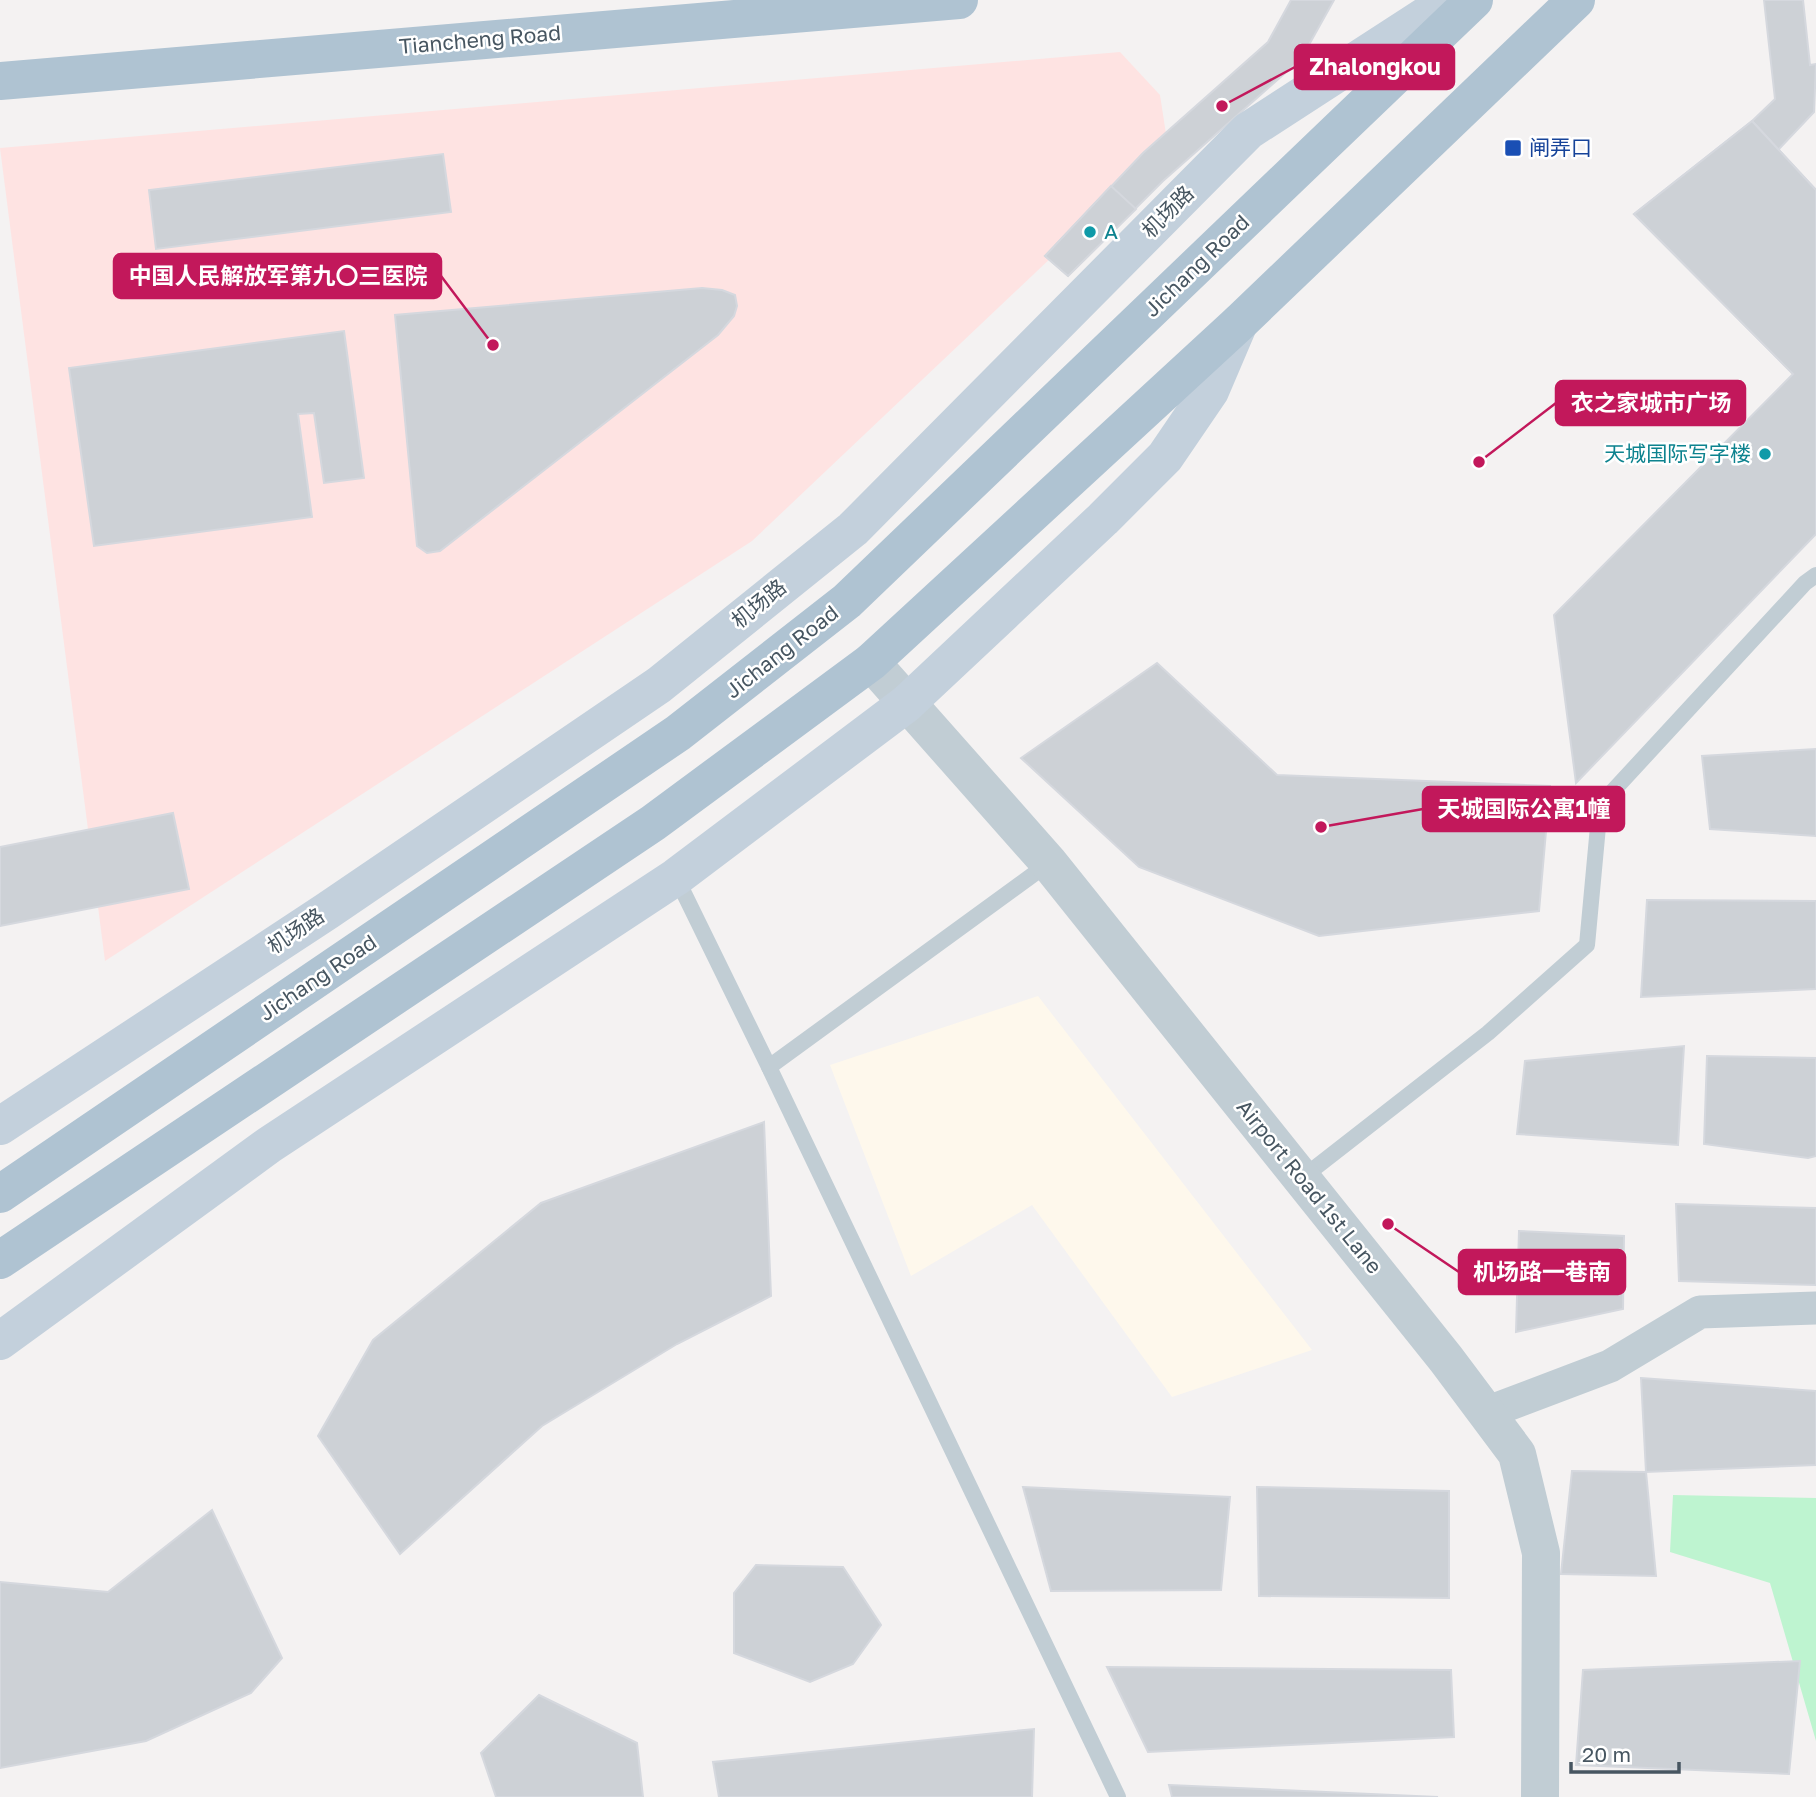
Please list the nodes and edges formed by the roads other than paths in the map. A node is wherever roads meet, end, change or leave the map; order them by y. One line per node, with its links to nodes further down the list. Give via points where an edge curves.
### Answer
1 (959, 0): 5 (main road, Tiancheng Road)
2 (1450, 0): 13 (main road, 机场路, via 1248,131 853,529 659,685)
3 (1474, 0): 15 (main road, Jichang Road, via 847,601 678,733)
4 (1576, 0): 6 (main road)
5 (0, 81)
6 (1238, 323): 8 (main road); 9 (main road, via 1210,391 1165,457)
7 (1816, 575): 14 (lane, via 1600,805 1587,946 1488,1033)
8 (871, 663): 9 (street, Airport Road 1st Lane); 16 (main road, via 653,823)
9 (906, 705): 10 (street, Airport Road 1st Lane); 11 (main road)
10 (1049, 863): 12 (lane); 14 (street, Airport Road 1st Lane)
11 (676, 877): 12 (lane); 18 (main road, via 269,1145)
12 (769, 1067): 20 (lane)
13 (0, 1126)
14 (1302, 1178): 19 (street, Airport Road 1st Lane)
15 (0, 1194)
16 (0, 1260)
17 (1816, 1308): 19 (street, via 1700,1312 1610,1366)
18 (0, 1341)
19 (1486, 1413): 21 (street, Airport Road 1st Lane, via 1517,1454 1541,1553)
20 (1118, 1797)
21 (1540, 1797)

